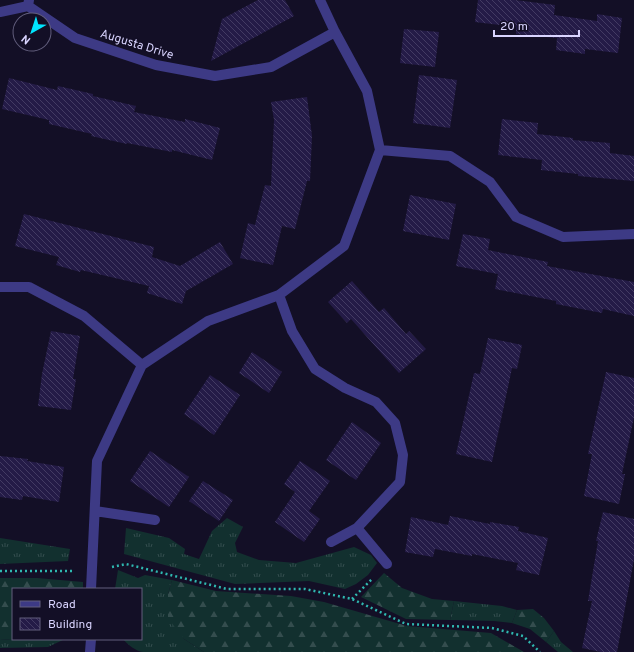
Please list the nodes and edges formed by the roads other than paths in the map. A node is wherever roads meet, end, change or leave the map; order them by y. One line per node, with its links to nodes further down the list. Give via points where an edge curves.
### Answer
1 (320, 0): 4 (street)
2 (29, 3): 3 (street, Augusta Drive); 4 (street, Augusta Drive, via 75,38 156,65 215,76 272,67)
3 (0, 12)
4 (335, 32): 5 (street, via 367,91)
5 (380, 150): 6 (street, via 450,156 490,182 516,217 563,236); 8 (street, via 344,246)
6 (634, 234)
7 (0, 287): 9 (street, via 29,287 84,316)
8 (279, 296): 9 (street, via 208,321); 12 (street, via 292,331 315,369 345,388 376,402 395,423 403,455 400,482)
9 (142, 365): 10 (street, via 97,461)
10 (95, 511): 11 (street); 15 (street)
11 (155, 520)
12 (357, 528): 13 (street); 14 (street)
13 (331, 542)
14 (387, 564)
15 (91, 588)
16 (90, 640): 17 (street)
17 (90, 652)

